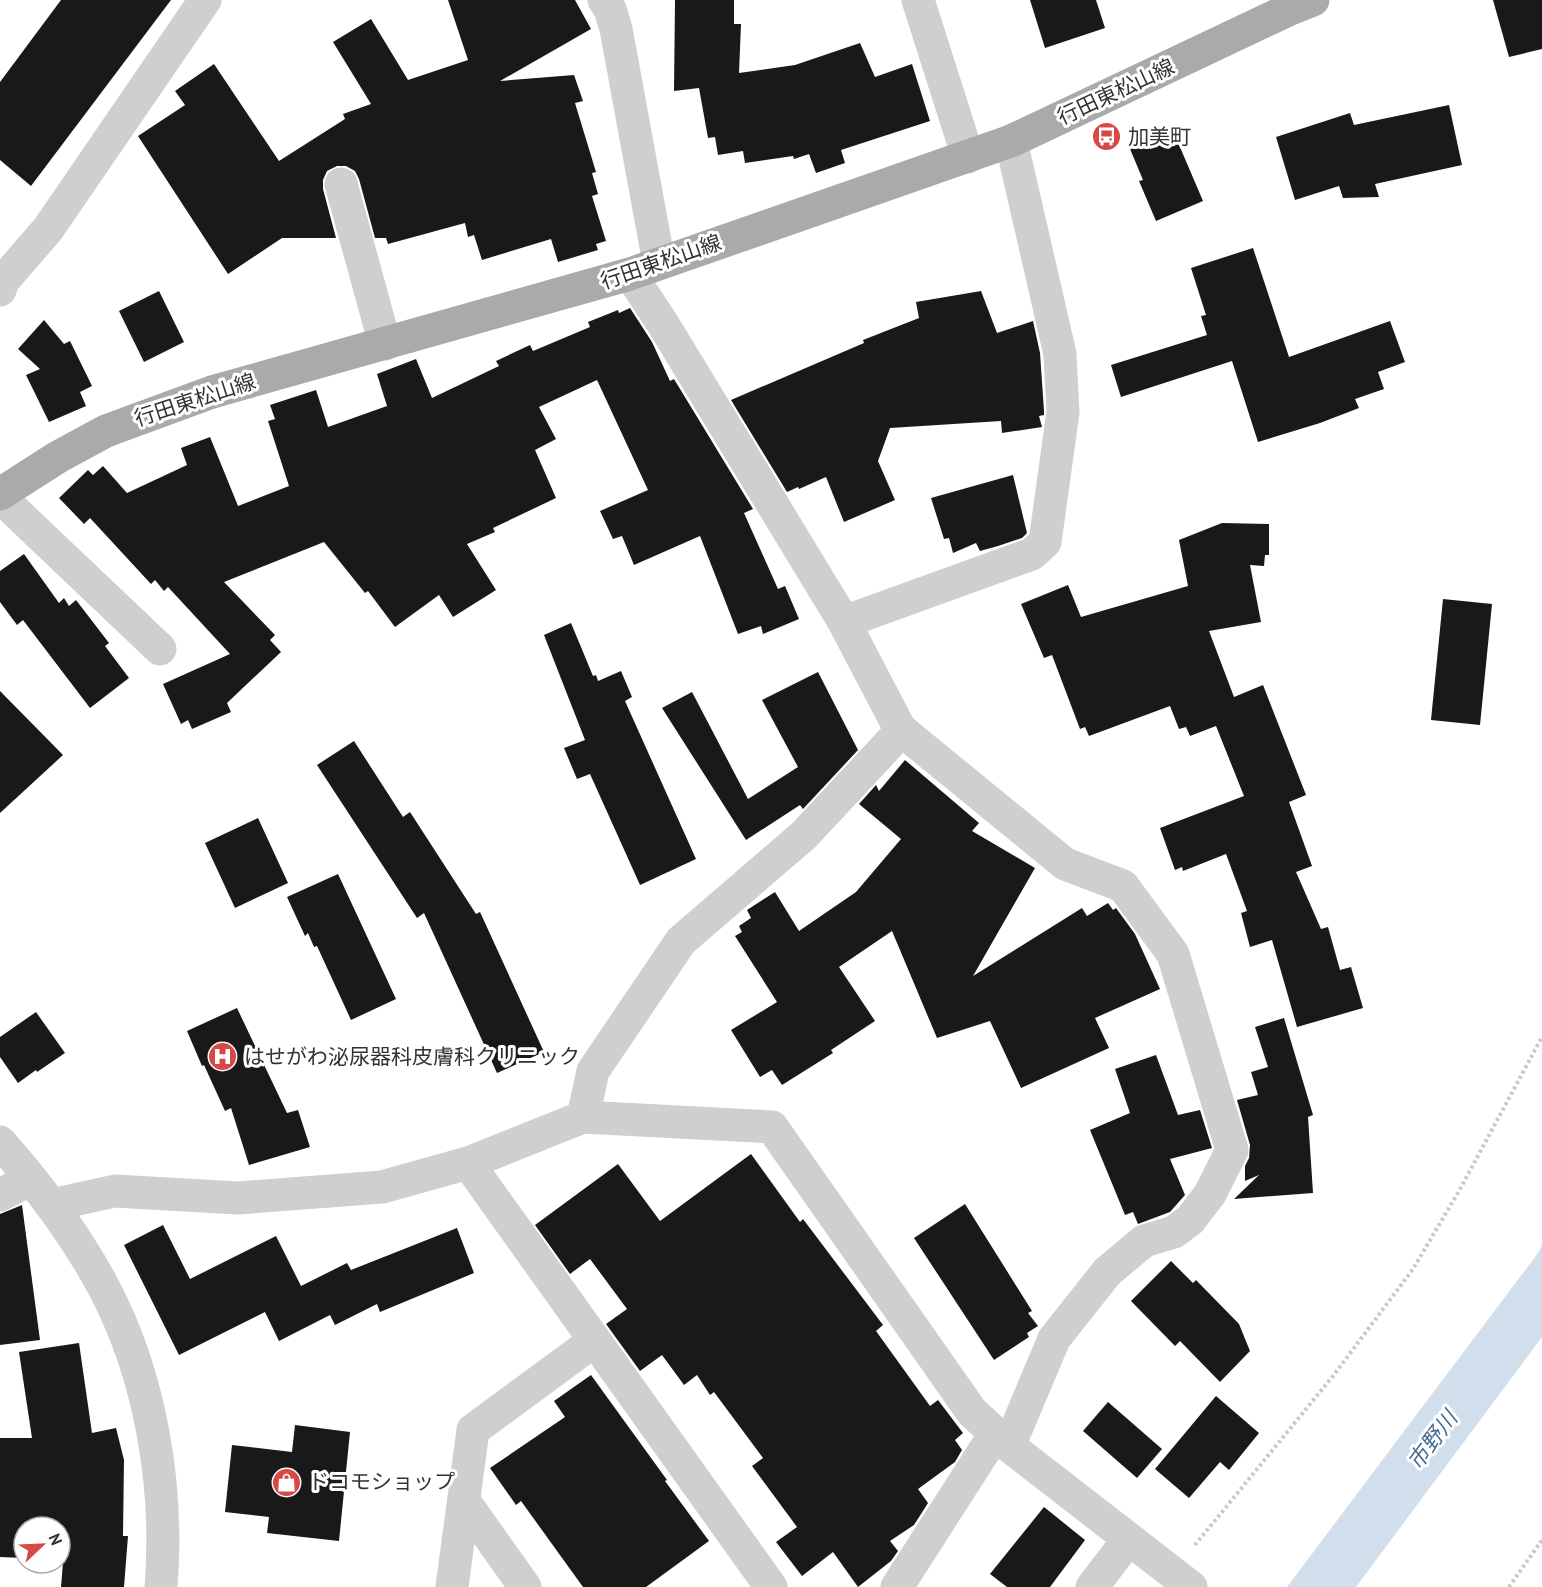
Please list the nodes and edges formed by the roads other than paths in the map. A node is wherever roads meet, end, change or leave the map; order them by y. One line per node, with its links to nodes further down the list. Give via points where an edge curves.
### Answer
1 (204, 0): 9 (street, via 48,229)
2 (604, 0): 8 (street, via 616,29)
3 (918, 0): 6 (street)
4 (1313, 0): 5 (main road, 行田東松山線)
5 (1011, 141): 6 (main road, 行田東松山線); 12 (street, via 1060,354 1063,412 1045,542 1032,554)
6 (968, 157): 8 (main road, 行田東松山線)
7 (340, 184): 10 (street)
8 (645, 269): 10 (main road, 行田東松山線); 12 (street, via 663,324)
9 (1, 282)
10 (385, 344): 11 (main road, 行田東松山線, via 212,392 106,431)
11 (0, 496): 13 (street)
12 (844, 622): 14 (street)
13 (160, 649)
14 (902, 730): 15 (street, via 804,835 681,940 593,1071); 22 (street, via 1065,864 1123,885 1173,954 1232,1150 1210,1194 1190,1220 1174,1232 1144,1241 1107,1272 1054,1339)
15 (583, 1117): 17 (street); 22 (street, via 772,1127 972,1412)
16 (0, 1142): 18 (street)
17 (468, 1163): 20 (street, via 382,1187 238,1198 115,1191); 21 (street)
18 (31, 1179): 19 (street); 20 (street)
19 (0, 1195)
20 (51, 1205): 26 (street, via 103,1287 137,1369 149,1417 162,1506)
21 (594, 1341): 23 (street, via 473,1430); 29 (street)
22 (1002, 1440): 24 (street); 30 (street)
23 (464, 1501): 27 (street); 28 (street)
24 (1128, 1540): 25 (street); 31 (street)
25 (1183, 1581)
26 (161, 1587)
27 (452, 1587)
28 (525, 1587)
29 (771, 1587)
30 (897, 1587)
31 (1092, 1587)

